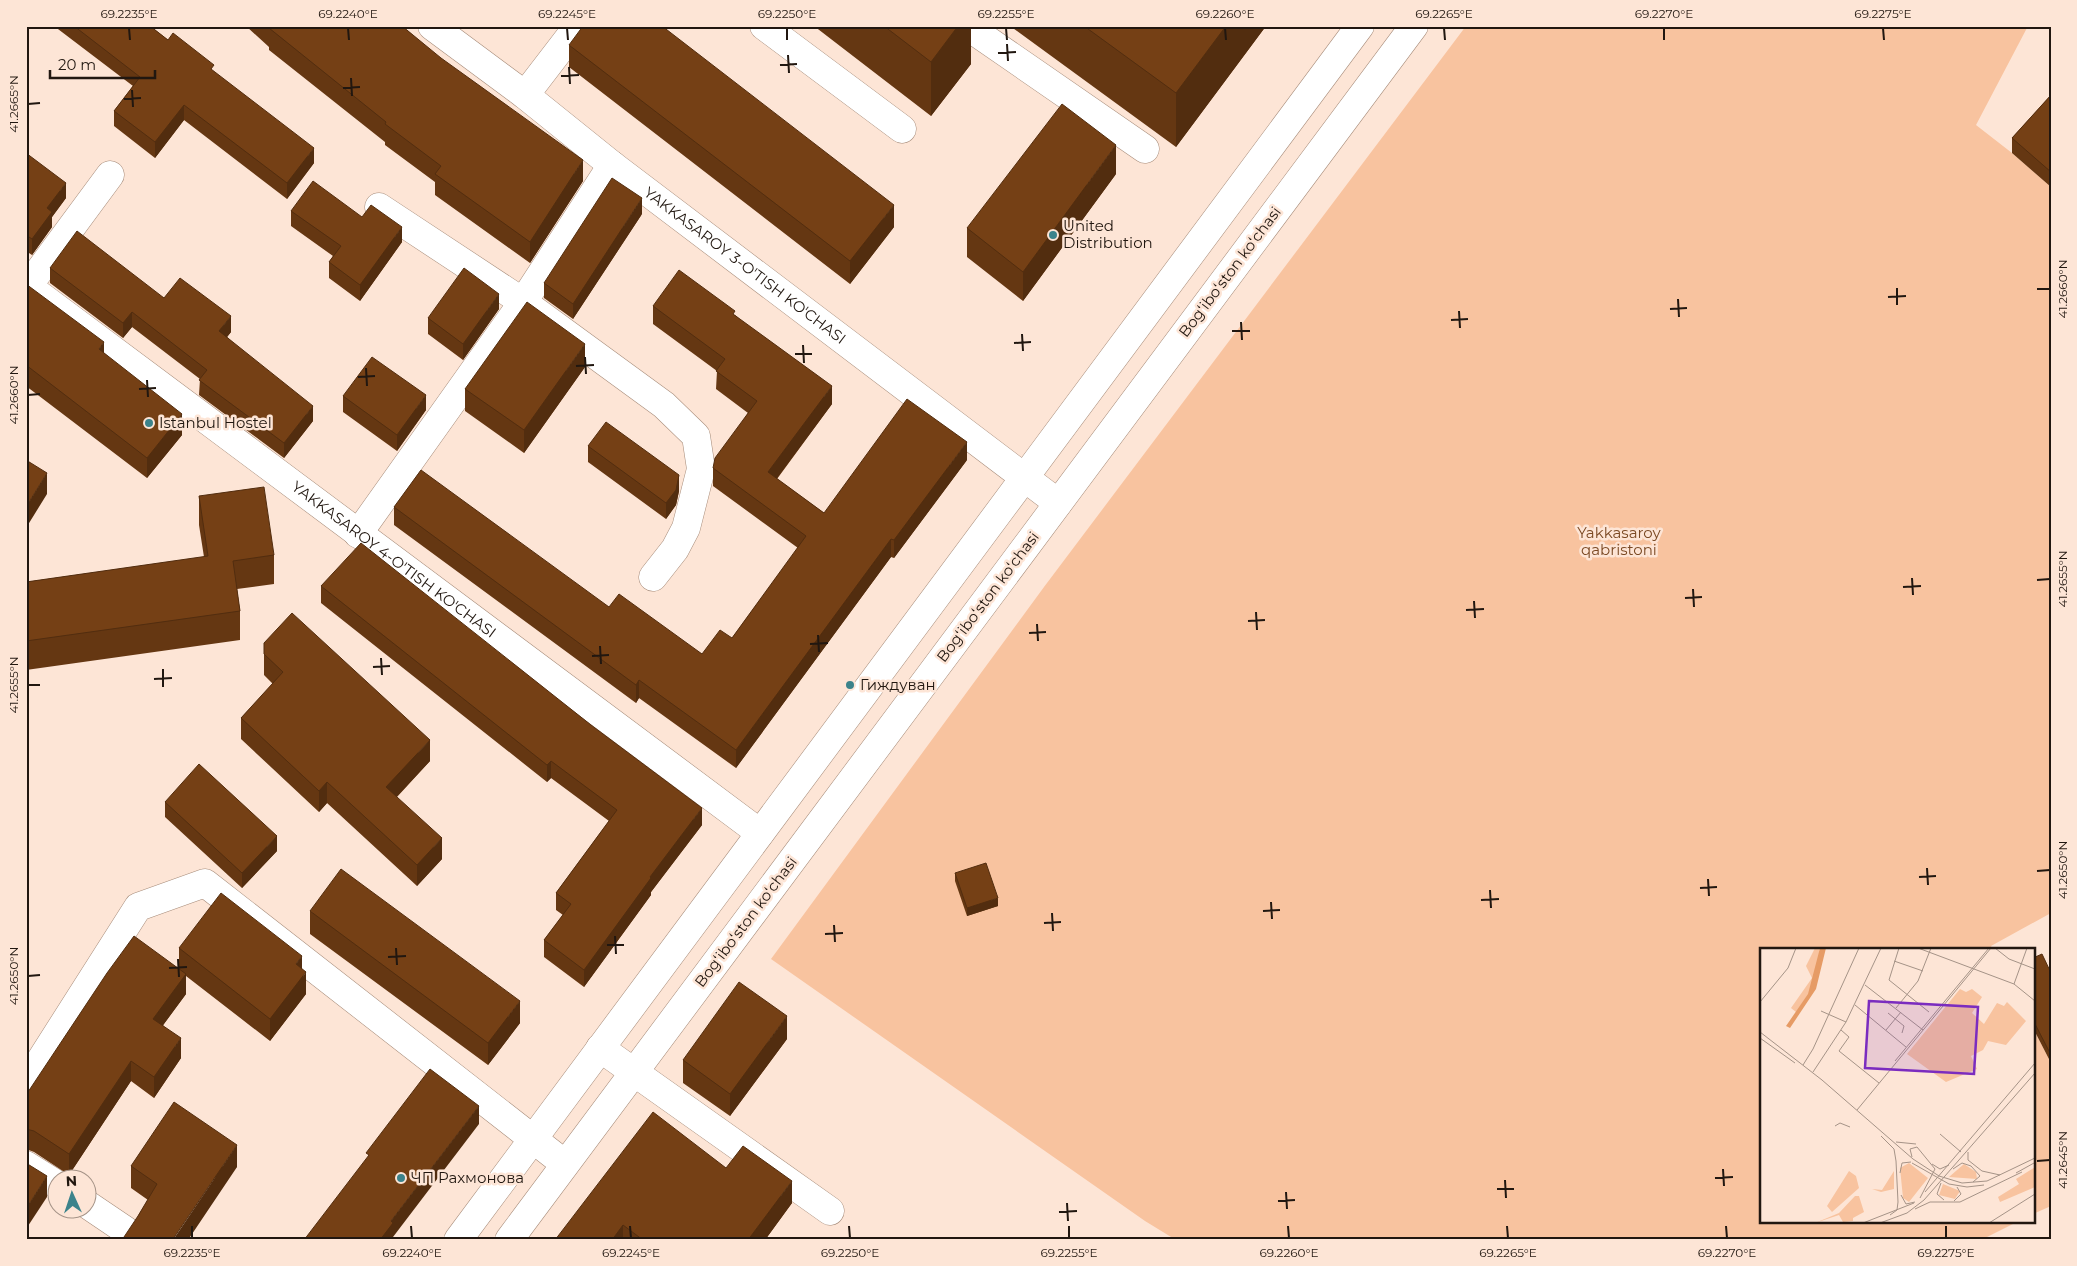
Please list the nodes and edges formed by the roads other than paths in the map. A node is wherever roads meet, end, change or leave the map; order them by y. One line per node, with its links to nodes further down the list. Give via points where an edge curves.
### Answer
1 (432, 26): 7 (street, YAKKASAROY 3-O'TISH KO'CHASI)
2 (578, 26): 7 (street)
3 (764, 26): 8 (street)
4 (967, 26): 9 (street)
5 (1360, 26): 15 (street)
6 (1414, 26): 16 (street, Bogʻiboʻston koʻchasi)
7 (525, 95): 10 (street, YAKKASAROY 3-O'TISH KO'CHASI)
8 (902, 129)
9 (1145, 149)
10 (612, 165): 14 (street); 15 (street, YAKKASAROY 3-O'TISH KO'CHASI)
11 (110, 175): 13 (street)
12 (379, 206): 14 (street)
13 (27, 286): 17 (street, YAKKASAROY 4-O'TISH KO'CHASI)
14 (523, 302): 17 (street); 18 (street, via 664,405 696,436 701,469 686,528 675,549)
15 (1026, 477): 16 (street, YAKKASAROY 3-O'TISH KO'CHASI); 19 (street)
16 (1058, 503): 21 (street, Bogʻiboʻston koʻchasi)
17 (358, 534): 19 (street, YAKKASAROY 4-O'TISH KO'CHASI)
18 (653, 577)
19 (760, 833): 20 (street)
20 (600, 1048): 21 (street); 23 (street)
21 (634, 1072): 25 (street, Bogʻiboʻston koʻchasi); 27 (street)
22 (26, 1083): 23 (street, via 138,907 205,883)
23 (532, 1139): 25 (street); 30 (street)
24 (26, 1164): 26 (street)
25 (565, 1164): 31 (street, Bogʻiboʻston koʻchasi)
26 (48, 1178)
27 (830, 1211)
28 (98, 1212): 29 (street)
29 (125, 1230)
30 (458, 1240)
31 (509, 1240)

